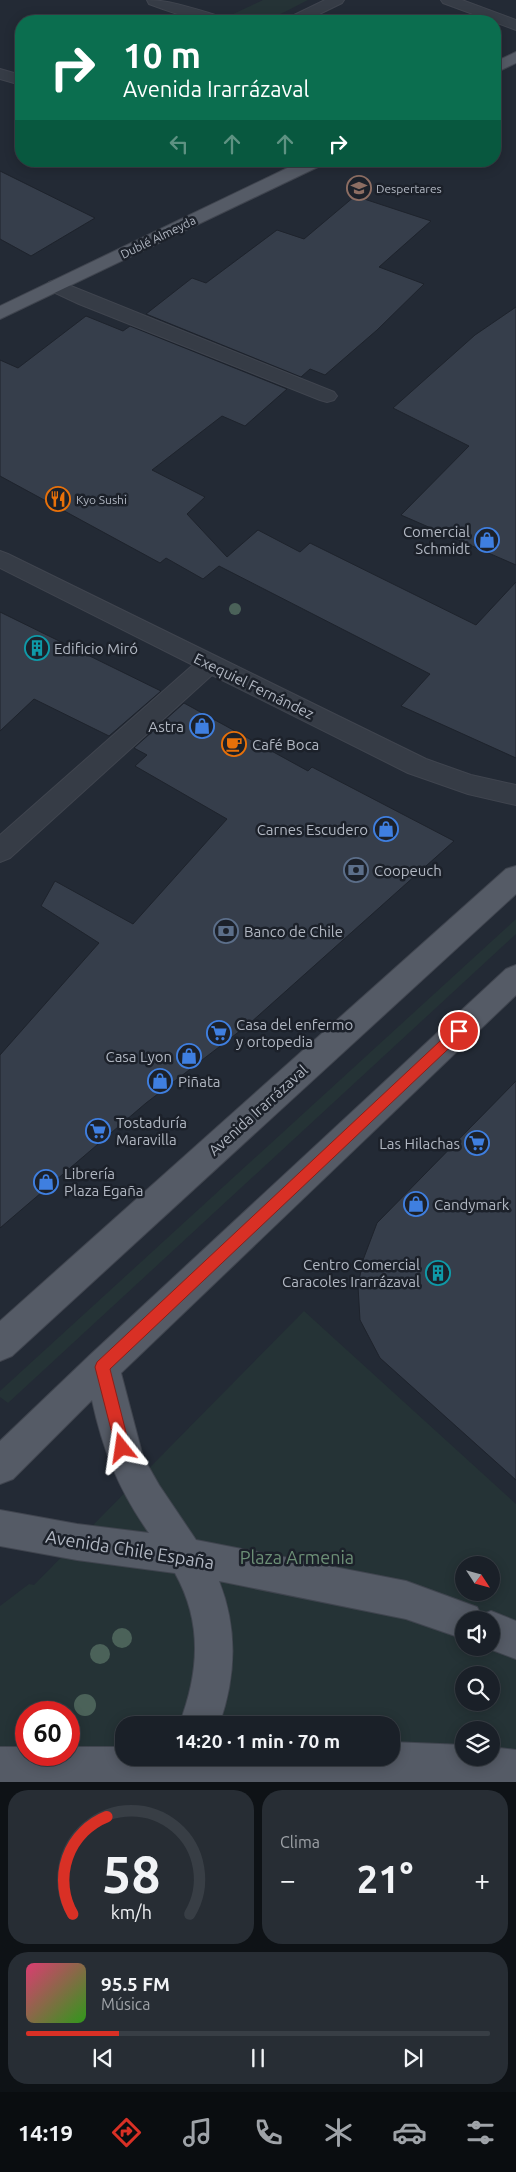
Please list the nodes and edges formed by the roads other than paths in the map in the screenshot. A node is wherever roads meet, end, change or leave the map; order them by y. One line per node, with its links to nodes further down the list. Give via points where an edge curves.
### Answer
1 (337, 0): 5 (street)
2 (448, 0): 6 (street)
3 (154, 1): 4 (street)
4 (196, 15)
5 (306, 15)
6 (487, 15)
7 (501, 20): 8 (street)
8 (516, 26)
9 (516, 57): 10 (main road)
10 (501, 65)
11 (0, 74): 12 (street)
12 (15, 78)
13 (304, 167): 14 (main road, Dublé Almeyda)
14 (56, 286): 15 (main road, Dublé Almeyda); 16 (street)
15 (0, 313)
16 (327, 396)
17 (0, 559): 18 (street, Exequiel Fernández)
18 (209, 664): 19 (street, Exequiel Fernández, via 417,766 468,784); 20 (street)
19 (516, 795)
20 (0, 851)
21 (516, 877): 23 (main road, Avenida Irarrázaval)
22 (516, 977): 24 (main road)
23 (0, 1344)
24 (102, 1367): 25 (main road); 27 (main road, via 122,1448 134,1477)
25 (0, 1466)
26 (0, 1528): 27 (main road, Avenida Chile España, via 76,1542)
27 (186, 1556): 28 (main road, Avenida Chile España, via 406,1600); 31 (main road, via 206,1595 213,1627 214,1668)
28 (455, 1617)
29 (500, 1634): 30 (main road)
30 (516, 1640)
31 (203, 1716)
32 (400, 1762): 35 (main road)
33 (115, 1764): 34 (main road)
34 (0, 1767)
35 (516, 1770)

